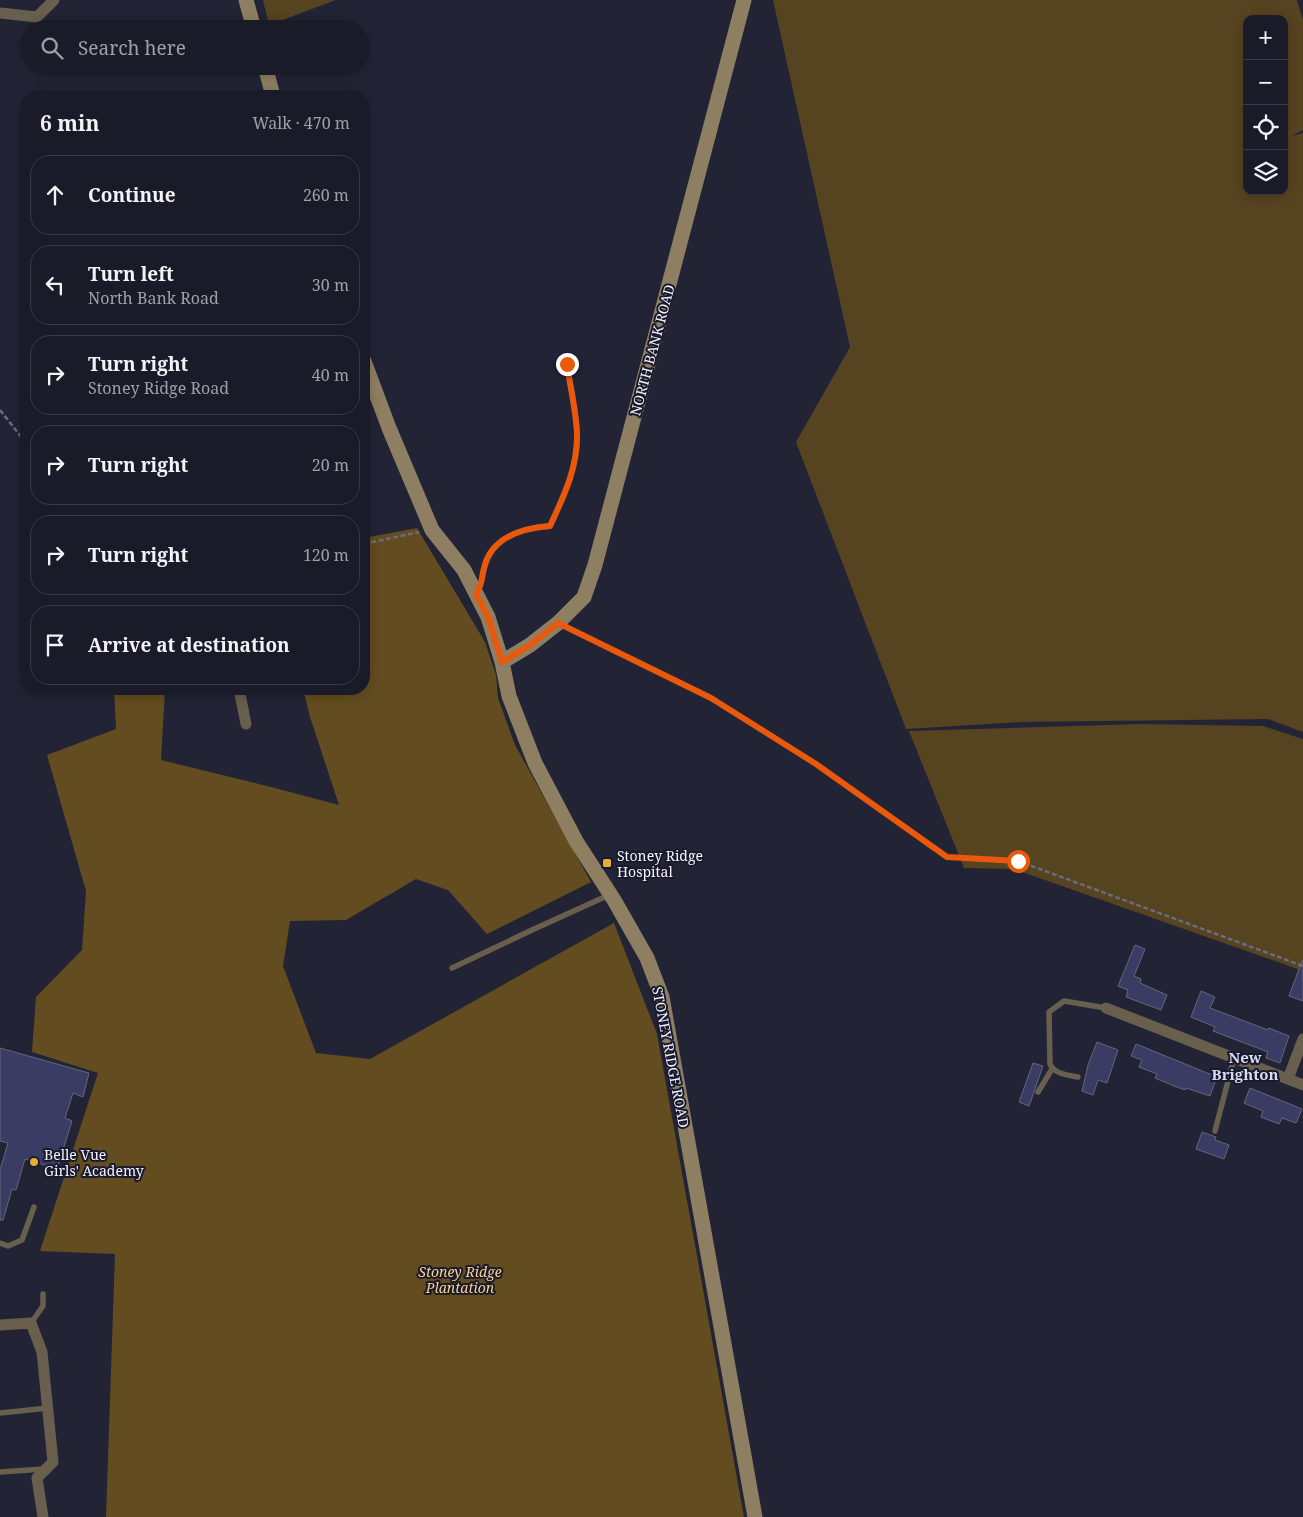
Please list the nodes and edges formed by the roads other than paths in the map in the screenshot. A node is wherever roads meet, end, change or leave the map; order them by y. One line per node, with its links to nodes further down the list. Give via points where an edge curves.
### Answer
1 (54, 0): 4 (street, via 37,17)
2 (246, 0): 5 (street)
3 (744, 0): 11 (street, NORTH BANK ROAD, via 595,566 584,597 558,623)
4 (0, 13)
5 (252, 20)
6 (267, 75): 7 (street)
7 (271, 90)
8 (567, 364): 10 (lane, via 577,432 570,479 550,526 514,533 501,541 488,556 482,585)
9 (370, 377): 10 (street, STONEY RIDGE ROAD, via 432,530 464,570)
10 (476, 594): 11 (street, STONEY RIDGE ROAD, via 488,617)
11 (502, 662): 14 (street, STONEY RIDGE ROAD, via 509,696 535,763 576,841)
12 (240, 695): 13 (street)
13 (246, 724)
14 (611, 895): 15 (lane); 35 (street, STONEY RIDGE ROAD, via 647,958 662,997)
15 (452, 968)
16 (1106, 1008): 18 (street); 19 (lane, via 1064,1001 1049,1012)
17 (1303, 1039): 21 (street)
18 (1234, 1058): 21 (street); 24 (lane)
19 (1052, 1069): 20 (lane); 23 (lane)
20 (1078, 1077)
21 (1288, 1079): 22 (street)
22 (1303, 1085)
23 (1038, 1092)
24 (1215, 1131)
25 (34, 1207): 26 (lane, via 22,1240 8,1246)
26 (0, 1244)
27 (42, 1294): 28 (lane, via 43,1306)
28 (31, 1322): 29 (street); 30 (street, via 42,1352)
29 (0, 1325)
30 (48, 1408): 31 (lane); 32 (street, via 53,1462)
31 (0, 1413)
32 (46, 1469): 33 (lane); 34 (street, via 38,1478)
33 (0, 1472)
34 (43, 1517)
35 (755, 1517)

